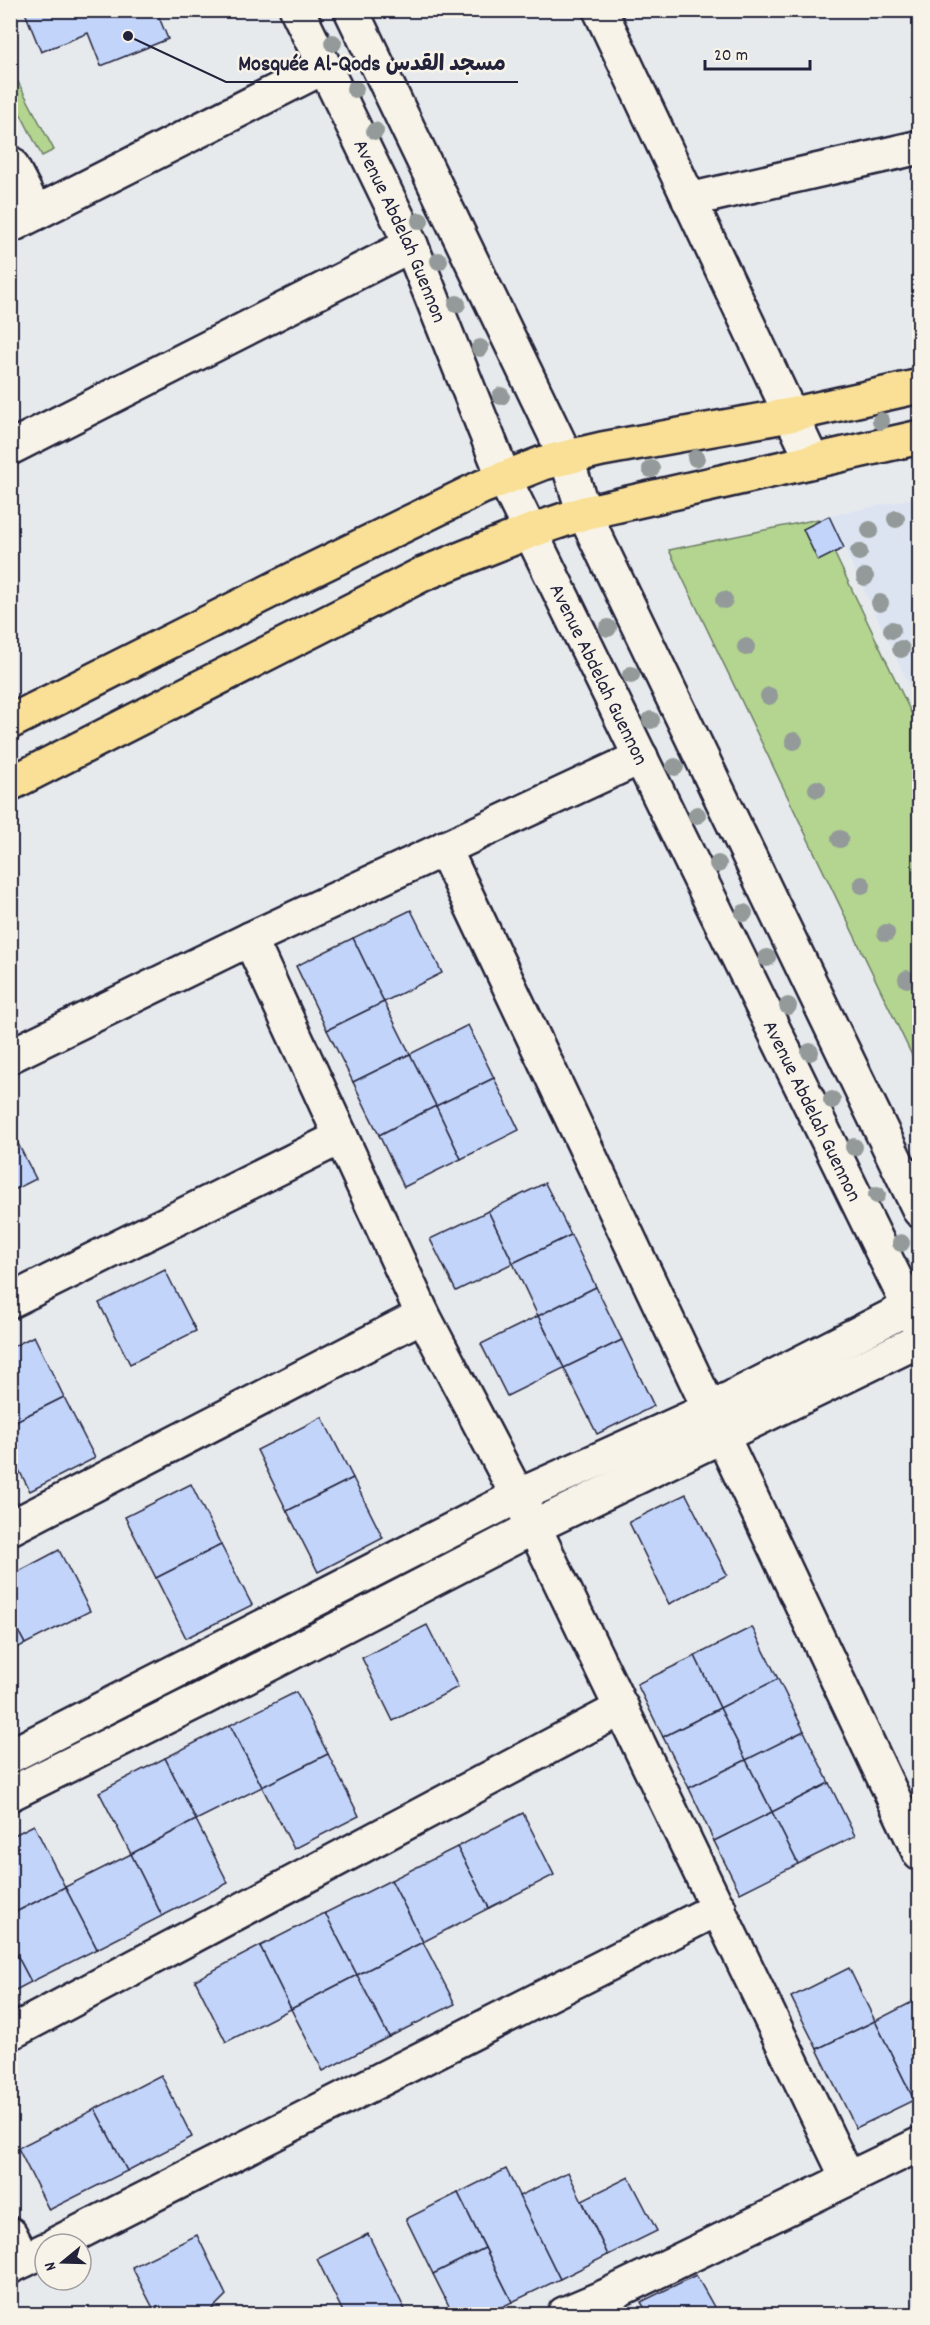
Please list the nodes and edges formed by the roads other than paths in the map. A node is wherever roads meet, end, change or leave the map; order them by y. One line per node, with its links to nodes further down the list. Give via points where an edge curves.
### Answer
1 (297, 10): 4 (street, Avenue Abdelah Guennon)
2 (351, 10): 14 (street)
3 (600, 10): 7 (street)
4 (324, 67): 8 (street); 9 (street, Avenue Abdelah Guennon)
5 (920, 147): 7 (street)
6 (10, 164): 8 (street)
7 (689, 200): 11 (street)
8 (23, 219)
9 (411, 245): 13 (street); 16 (street, Avenue Abdelah Guennon)
10 (920, 386): 11 (main road)
11 (790, 415): 14 (main road); 15 (street)
12 (920, 437): 15 (main road)
13 (10, 448)
14 (566, 458): 16 (main road); 17 (street)
15 (812, 460): 17 (main road)
16 (504, 478): 18 (street, Avenue Abdelah Guennon); 19 (main road)
17 (584, 513): 18 (main road); 26 (street)
18 (531, 531): 20 (street, Avenue Abdelah Guennon); 21 (main road, via 423,573)
19 (10, 722)
20 (641, 757): 22 (street); 29 (street, Avenue Abdelah Guennon)
21 (10, 784)
22 (444, 848): 23 (street); 31 (street)
23 (250, 939): 24 (street); 25 (street)
24 (10, 1056)
25 (340, 1137): 27 (street); 28 (street)
26 (920, 1211)
27 (10, 1300)
28 (423, 1315): 32 (street); 34 (street)
29 (914, 1318): 31 (street)
30 (920, 1340): 31 (street)
31 (715, 1423): 32 (street); 33 (street); 40 (street)
32 (518, 1496): 33 (street); 35 (street)
33 (534, 1527): 36 (street); 37 (street)
34 (10, 1528)
35 (187, 1666): 36 (street); 38 (street)
36 (204, 1698): 39 (street)
37 (622, 1708): 41 (street); 42 (street)
38 (10, 1756)
39 (10, 1794)
40 (920, 1854)
41 (719, 1908): 44 (street); 45 (street)
42 (10, 2033)
43 (920, 2144): 44 (street)
44 (848, 2179): 46 (street)
45 (80, 2232)
46 (608, 2306): 47 (street)
47 (564, 2314)

